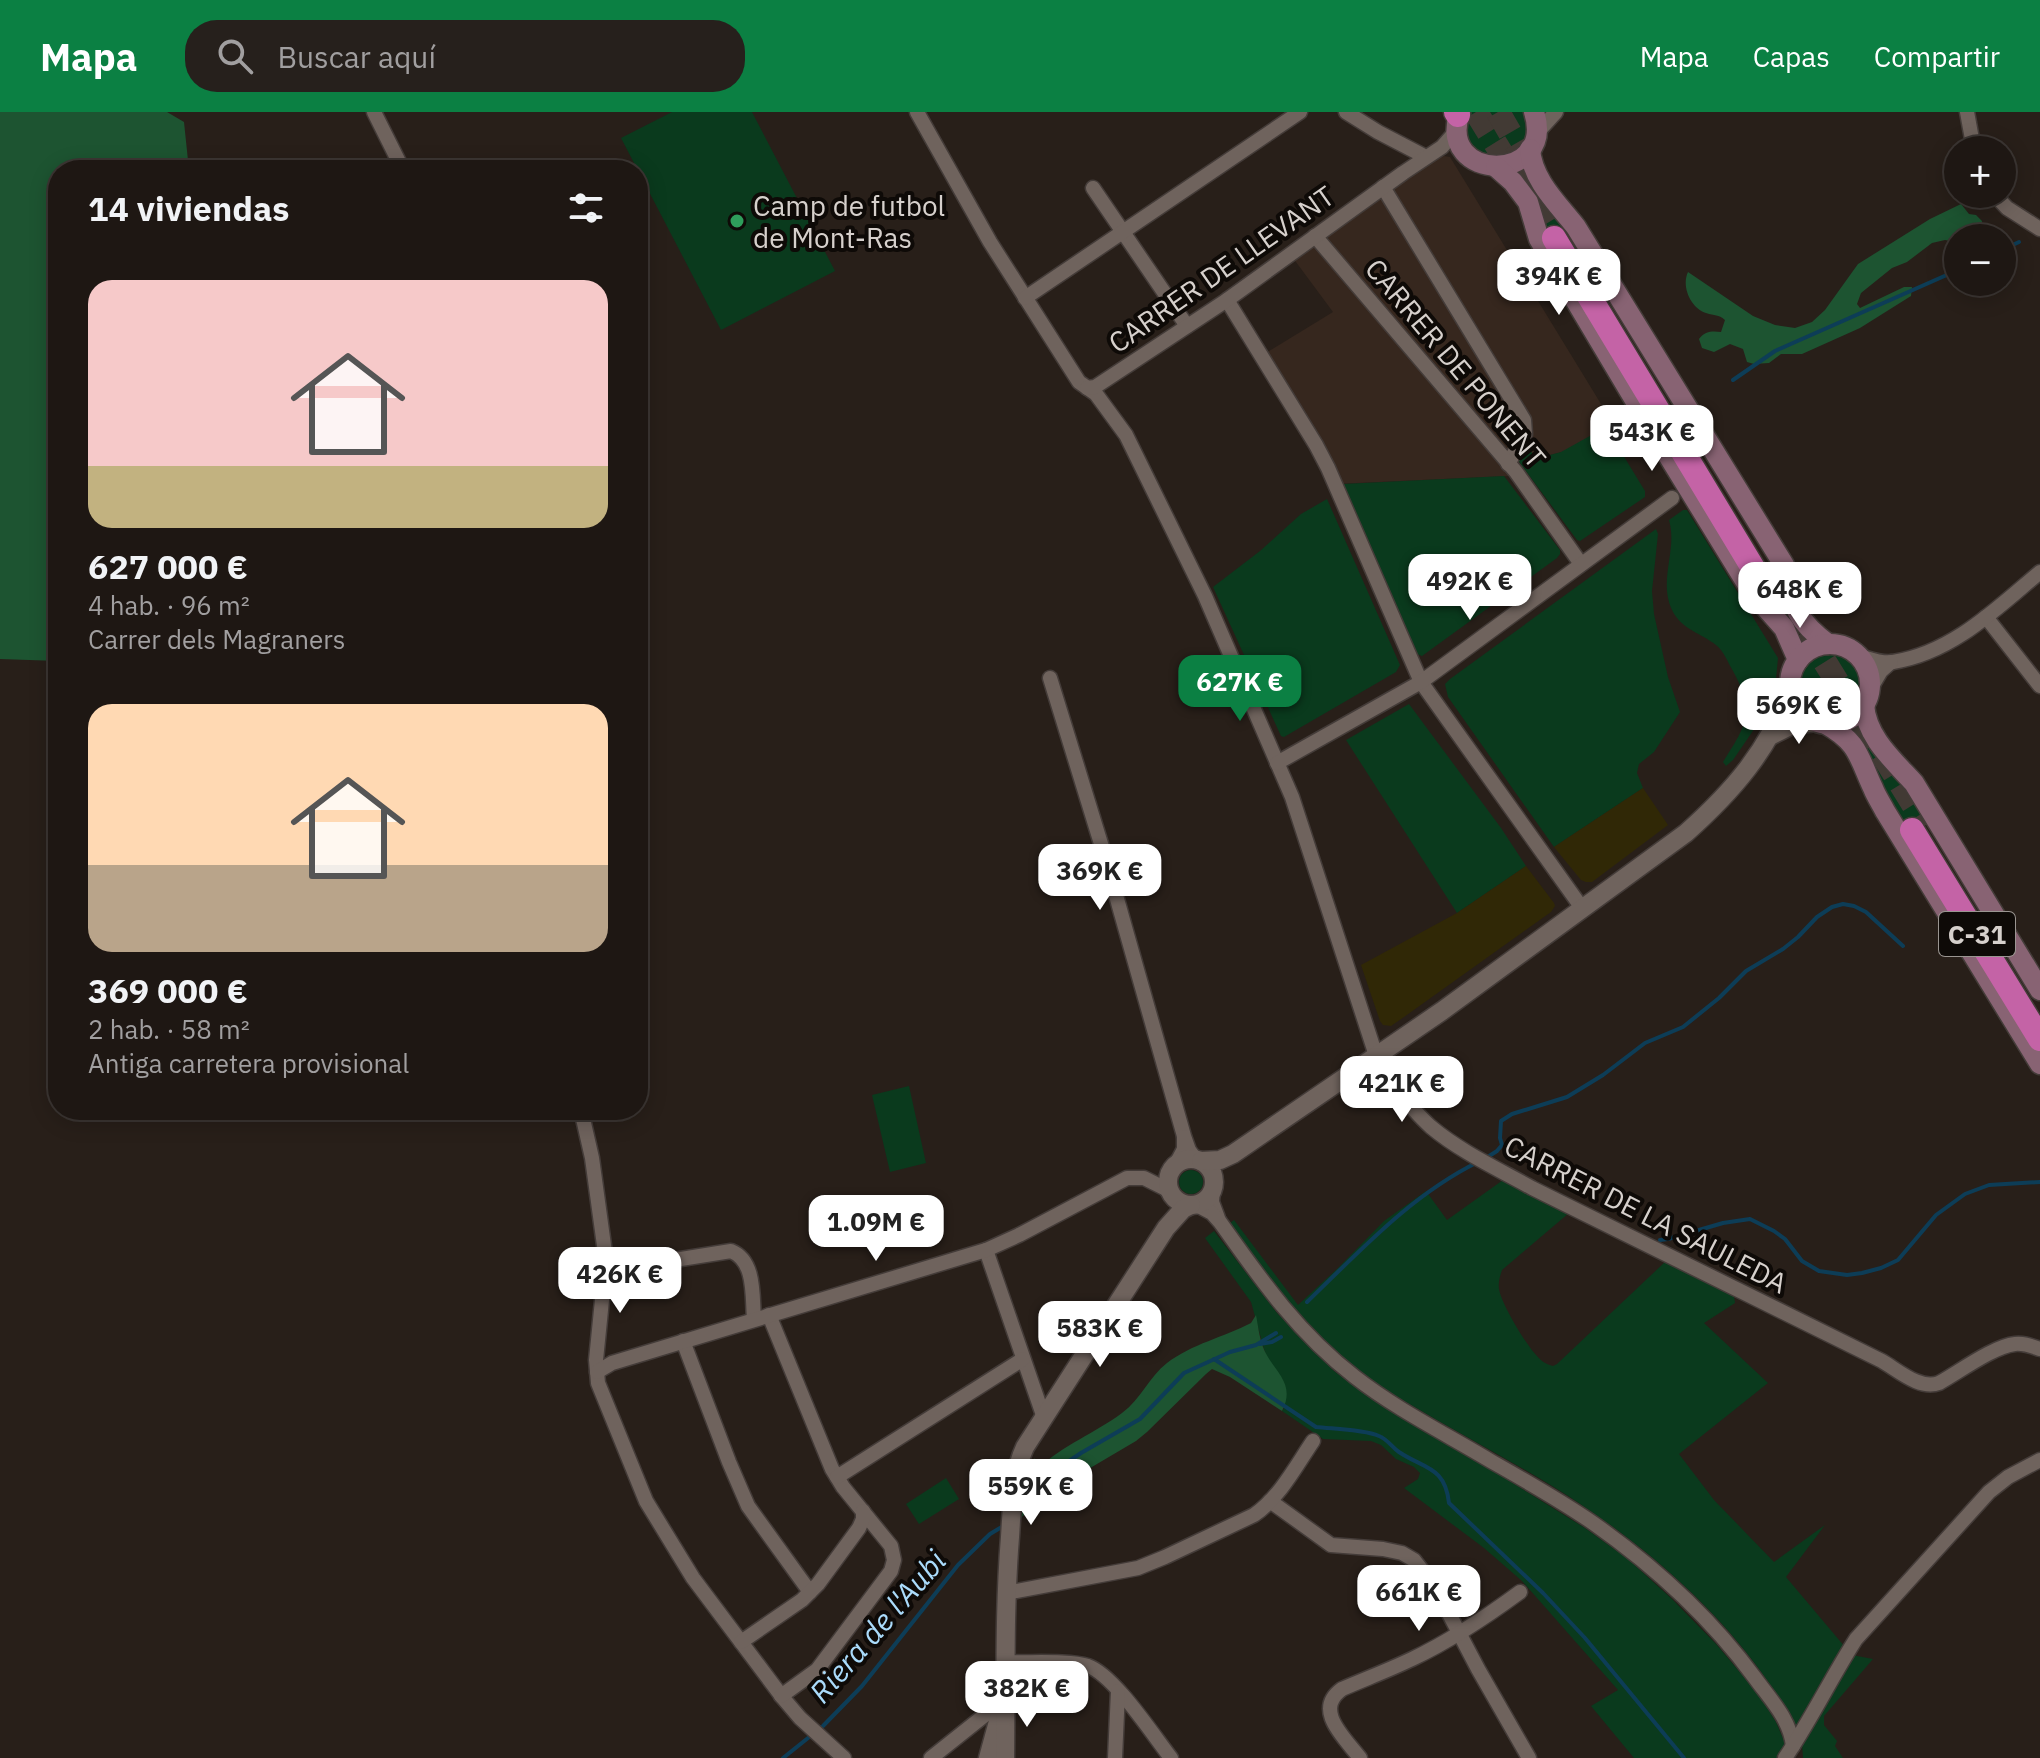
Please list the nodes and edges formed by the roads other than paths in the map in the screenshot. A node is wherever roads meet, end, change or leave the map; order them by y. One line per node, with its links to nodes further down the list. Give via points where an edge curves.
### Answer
1 (374, 112): 12 (street)
2 (917, 112): 21 (street, CARRER DE LA SAULEDA)
3 (1300, 112): 18 (street)
4 (1534, 112): 10 (main road)
5 (1556, 112): 10 (street)
6 (1967, 112): 9 (street)
7 (1351, 114): 11 (street)
8 (1456, 128): 11 (street, CARRER DE LLEVANT); 13 (main road, via 1477,163)
9 (1971, 136)
10 (1533, 141): 13 (main road, via 1519,160); 31 (main road, via 1531,161 1549,194 1576,227 1784,565 1796,611)
11 (1426, 157): 14 (street, CARRER DE LLEVANT)
12 (398, 160)
13 (1496, 167): 33 (main road, via 1528,202 1539,239 1752,592 1784,628)
14 (1383, 187): 20 (street, CARRER DE LLEVANT); 25 (street, via 1524,420 1525,434)
15 (1093, 188): 18 (street)
16 (2007, 208): 17 (street)
17 (2040, 229)
18 (1122, 233): 21 (street); 23 (street)
19 (1560, 234): 29 (highway)
20 (1315, 236): 22 (street, CARRER DE LLEVANT); 25 (street, CARRER DE PONENT)
21 (1025, 298): 24 (street, CARRER DE LA SAULEDA)
22 (1227, 300): 23 (street, CARRER DE LLEVANT); 36 (street, via 1328,468)
23 (1187, 326): 24 (street, CARRER DE LLEVANT)
24 (1087, 388): 42 (street, CARRER DE LA SAULEDA, via 1126,435 1205,596)
25 (1508, 464): 27 (street, CARRER DE PONENT)
26 (1672, 498): 27 (street)
27 (1581, 564): 36 (street)
28 (2040, 572): 30 (street)
29 (1764, 574)
30 (1986, 617): 34 (street, via 1958,638); 37 (street)
31 (1828, 644): 32 (main road); 33 (main road)
32 (1856, 655): 34 (street); 39 (main road, via 1869,681)
33 (1798, 660): 38 (main road)
34 (1891, 662): 39 (street)
35 (1050, 678): 50 (street)
36 (1421, 682): 42 (street); 43 (street)
37 (2040, 686)
38 (1790, 690): 40 (main road, via 1798,709); 41 (street)
39 (1866, 698): 40 (main road, via 1848,720); 44 (main road, via 1865,720 1914,783)
40 (1821, 723): 41 (street, via 1792,725); 48 (main road, via 1845,737 1860,755 1885,811)
41 (1772, 735): 43 (street, via 1719,804)
42 (1277, 763): 47 (street, CARRER DE LA SAULEDA)
43 (1582, 908): 47 (street)
44 (2040, 990)
45 (2040, 1011): 46 (highway, C-31, via 1919,828)
46 (2040, 1039)
47 (1378, 1056): 51 (street); 62 (street, CARRER DE LA SAULEDA, via 1381,1071 1411,1107 1482,1161 1921,1384 1930,1387 2011,1344)
48 (2040, 1064)
49 (583, 1120): 59 (street)
50 (1184, 1136): 52 (street); 53 (street)
51 (1233, 1154): 52 (street); 55 (street, via 1218,1170)
52 (1198, 1161): 53 (street); 55 (street, via 1210,1169)
53 (1174, 1168): 54 (street); 56 (street, via 1169,1184)
54 (1149, 1180): 56 (street); 58 (street, via 1127,1178)
55 (1214, 1184): 56 (street, via 1207,1199); 57 (street, via 1212,1202)
56 (1183, 1200): 57 (street); 65 (street)
57 (1220, 1222): 80 (street, via 1286,1312 1358,1380 1591,1522 1696,1610 1744,1663 1784,1719 1790,1729)
58 (986, 1250): 60 (street); 63 (street)
59 (606, 1265): 60 (street, via 731,1251 749,1269); 64 (street)
60 (761, 1317): 61 (street); 68 (street)
61 (683, 1341): 64 (street); 71 (street, via 748,1506)
62 (2040, 1349)
63 (1023, 1359): 65 (street); 68 (street)
64 (597, 1372): 75 (street, via 646,1501 693,1578)
65 (1044, 1418): 73 (street, via 1019,1460)
66 (1313, 1441): 69 (street)
67 (2040, 1460): 80 (street, via 1989,1492 1856,1639)
68 (837, 1477): 70 (street)
69 (1270, 1501): 73 (street, via 1254,1515 1138,1568); 74 (street, via 1331,1545 1383,1549 1414,1560)
70 (863, 1511): 71 (street, via 859,1528); 78 (street, via 891,1546 891,1571 817,1670)
71 (810, 1592): 75 (street)
72 (1520, 1592): 74 (street)
73 (1006, 1593): 76 (street)
74 (1459, 1633): 87 (street, via 1335,1694 1330,1713); 88 (street)
75 (741, 1642): 78 (street)
76 (1007, 1662): 77 (street, via 1091,1667); 79 (street)
77 (1118, 1691): 85 (street); 86 (street)
78 (781, 1696): 81 (street)
79 (1005, 1699): 82 (street); 83 (street); 84 (street)
80 (1789, 1752)
81 (844, 1758)
82 (931, 1758)
83 (988, 1758)
84 (1005, 1758)
85 (1115, 1758)
86 (1171, 1758)
87 (1360, 1758)
88 (1529, 1758)

